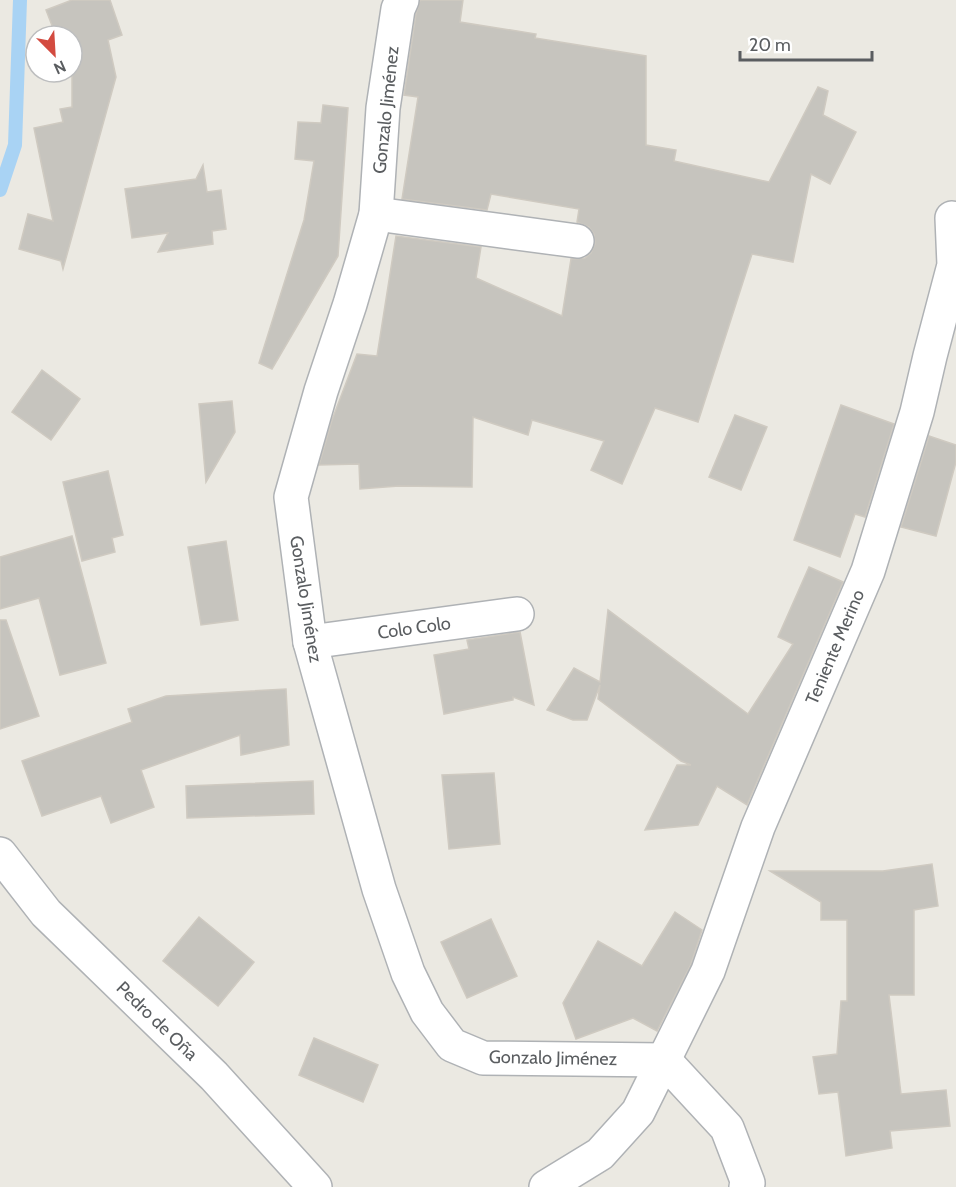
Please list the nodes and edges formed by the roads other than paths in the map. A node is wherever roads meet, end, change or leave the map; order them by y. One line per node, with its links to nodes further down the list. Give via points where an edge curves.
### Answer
1 (402, 0): 2 (street, Gonzalo Jiménez, via 383,108)
2 (376, 214): 4 (street); 6 (street, Gonzalo Jiménez, via 291,497)
3 (952, 218): 8 (street, Teniente Merino, via 954,265 917,412 867,571 758,827 708,971)
4 (577, 241)
5 (517, 614): 6 (street, Colo Colo)
6 (310, 642): 8 (street, Gonzalo Jiménez, via 379,889 408,973 427,1012 452,1045 483,1058)
7 (0, 854): 9 (street, Pedro de Oña, via 46,913 214,1076)
8 (664, 1060): 10 (street, via 638,1112 600,1154); 11 (street, via 727,1128 748,1183)
9 (315, 1187)
10 (546, 1187)
11 (746, 1187)

